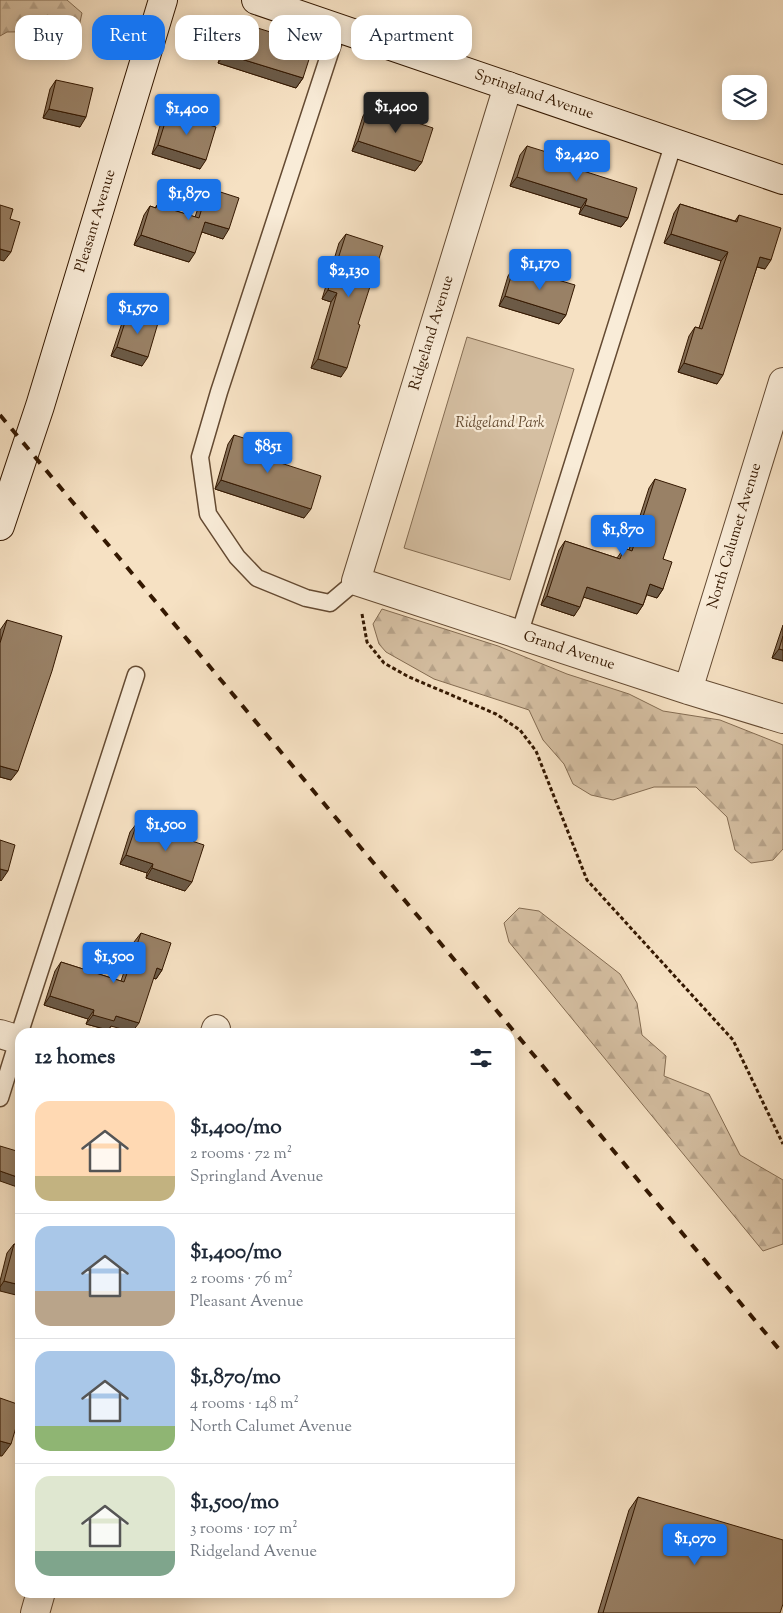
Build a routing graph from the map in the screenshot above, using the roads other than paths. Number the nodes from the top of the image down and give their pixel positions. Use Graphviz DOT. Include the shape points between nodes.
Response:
graph roads {
  1 [pos="163,0"];
  2 [pos="271,2"];
  3 [pos="304,15"];
  4 [pos="341,29"];
  5 [pos="328,60"];
  6 [pos="508,86"];
  7 [pos="674,142"];
  8 [pos="783,180"];
  9 [pos="783,382"];
  10 [pos="5,494"];
  11 [pos="0,526"];
  12 [pos="356,581"];
  13 [pos="519,635"];
  14 [pos="136,675"];
  15 [pos="688,690"];
  16 [pos="783,719"];
  17 [pos="19,1028"];
  18 [pos="15,1040"];
  19 [pos="0,1098"];
  20 [pos="40,1598"];
  21 [pos="35,1613"];
  1 -- 10 [label="street, Pleasant Avenue" via="40,406"];
  2 -- 3 [label="street, Springland Avenue"];
  4 -- 6 [label="street, Springland Avenue"];
  5 -- 12 [label="lane" via="200,458 208,514 237,557 257,578 306,598 330,603"];
  6 -- 7 [label="street, Springland Avenue"];
  6 -- 12 [label="street, Ridgeland Avenue"];
  7 -- 8 [label="street, Springland Avenue"];
  7 -- 13 [label="lane"];
  9 -- 15 [label="street, North Calumet Avenue"];
  10 -- 11 [label="street, Pleasant Avenue"];
  12 -- 13 [label="street, Grand Avenue"];
  13 -- 15 [label="street, Grand Avenue"];
  14 -- 17 [label="lane"];
  15 -- 16 [label="street, Grand Avenue"];
  18 -- 19 [label="lane"];
  20 -- 21 [label="street"];
}
